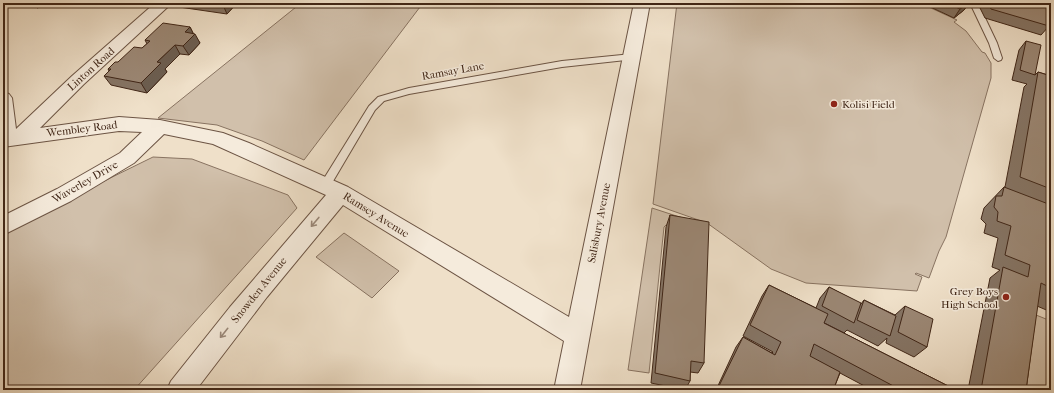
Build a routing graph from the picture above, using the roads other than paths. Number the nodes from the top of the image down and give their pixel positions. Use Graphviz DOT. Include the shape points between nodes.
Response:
graph roads {
  1 [pos="164,3"];
  2 [pos="642,3"];
  3 [pos="974,3"];
  4 [pos="632,57"];
  5 [pos="998,58"];
  6 [pos="3,98"];
  7 [pos="160,127"];
  8 [pos="10,139"];
  9 [pos="333,189"];
  10 [pos="3,226"];
  11 [pos="577,335"];
  12 [pos="180,390"];
  13 [pos="566,390"];
  1 -- 8 [label="street, Linton Road"];
  2 -- 4 [label="street, Salisbury Avenue"];
  3 -- 5 [label="lane"];
  4 -- 9 [label="lane, Ramsay Lane" via="532,69 409,91 381,99 372,108"];
  4 -- 11 [label="street, Salisbury Avenue"];
  6 -- 8 [label="street"];
  7 -- 8 [label="street, Wembley Road" via="118,124"];
  7 -- 9 [label="street, Ramsey Avenue" via="216,138"];
  7 -- 10 [label="street, Waverley Drive" via="127,158 64,195"];
  9 -- 11 [label="street, Ramsey Avenue"];
  9 -- 12 [label="street, Snowden Avenue, one-way" via="267,280"];
  11 -- 13 [label="street, Salisbury Avenue"];
}
